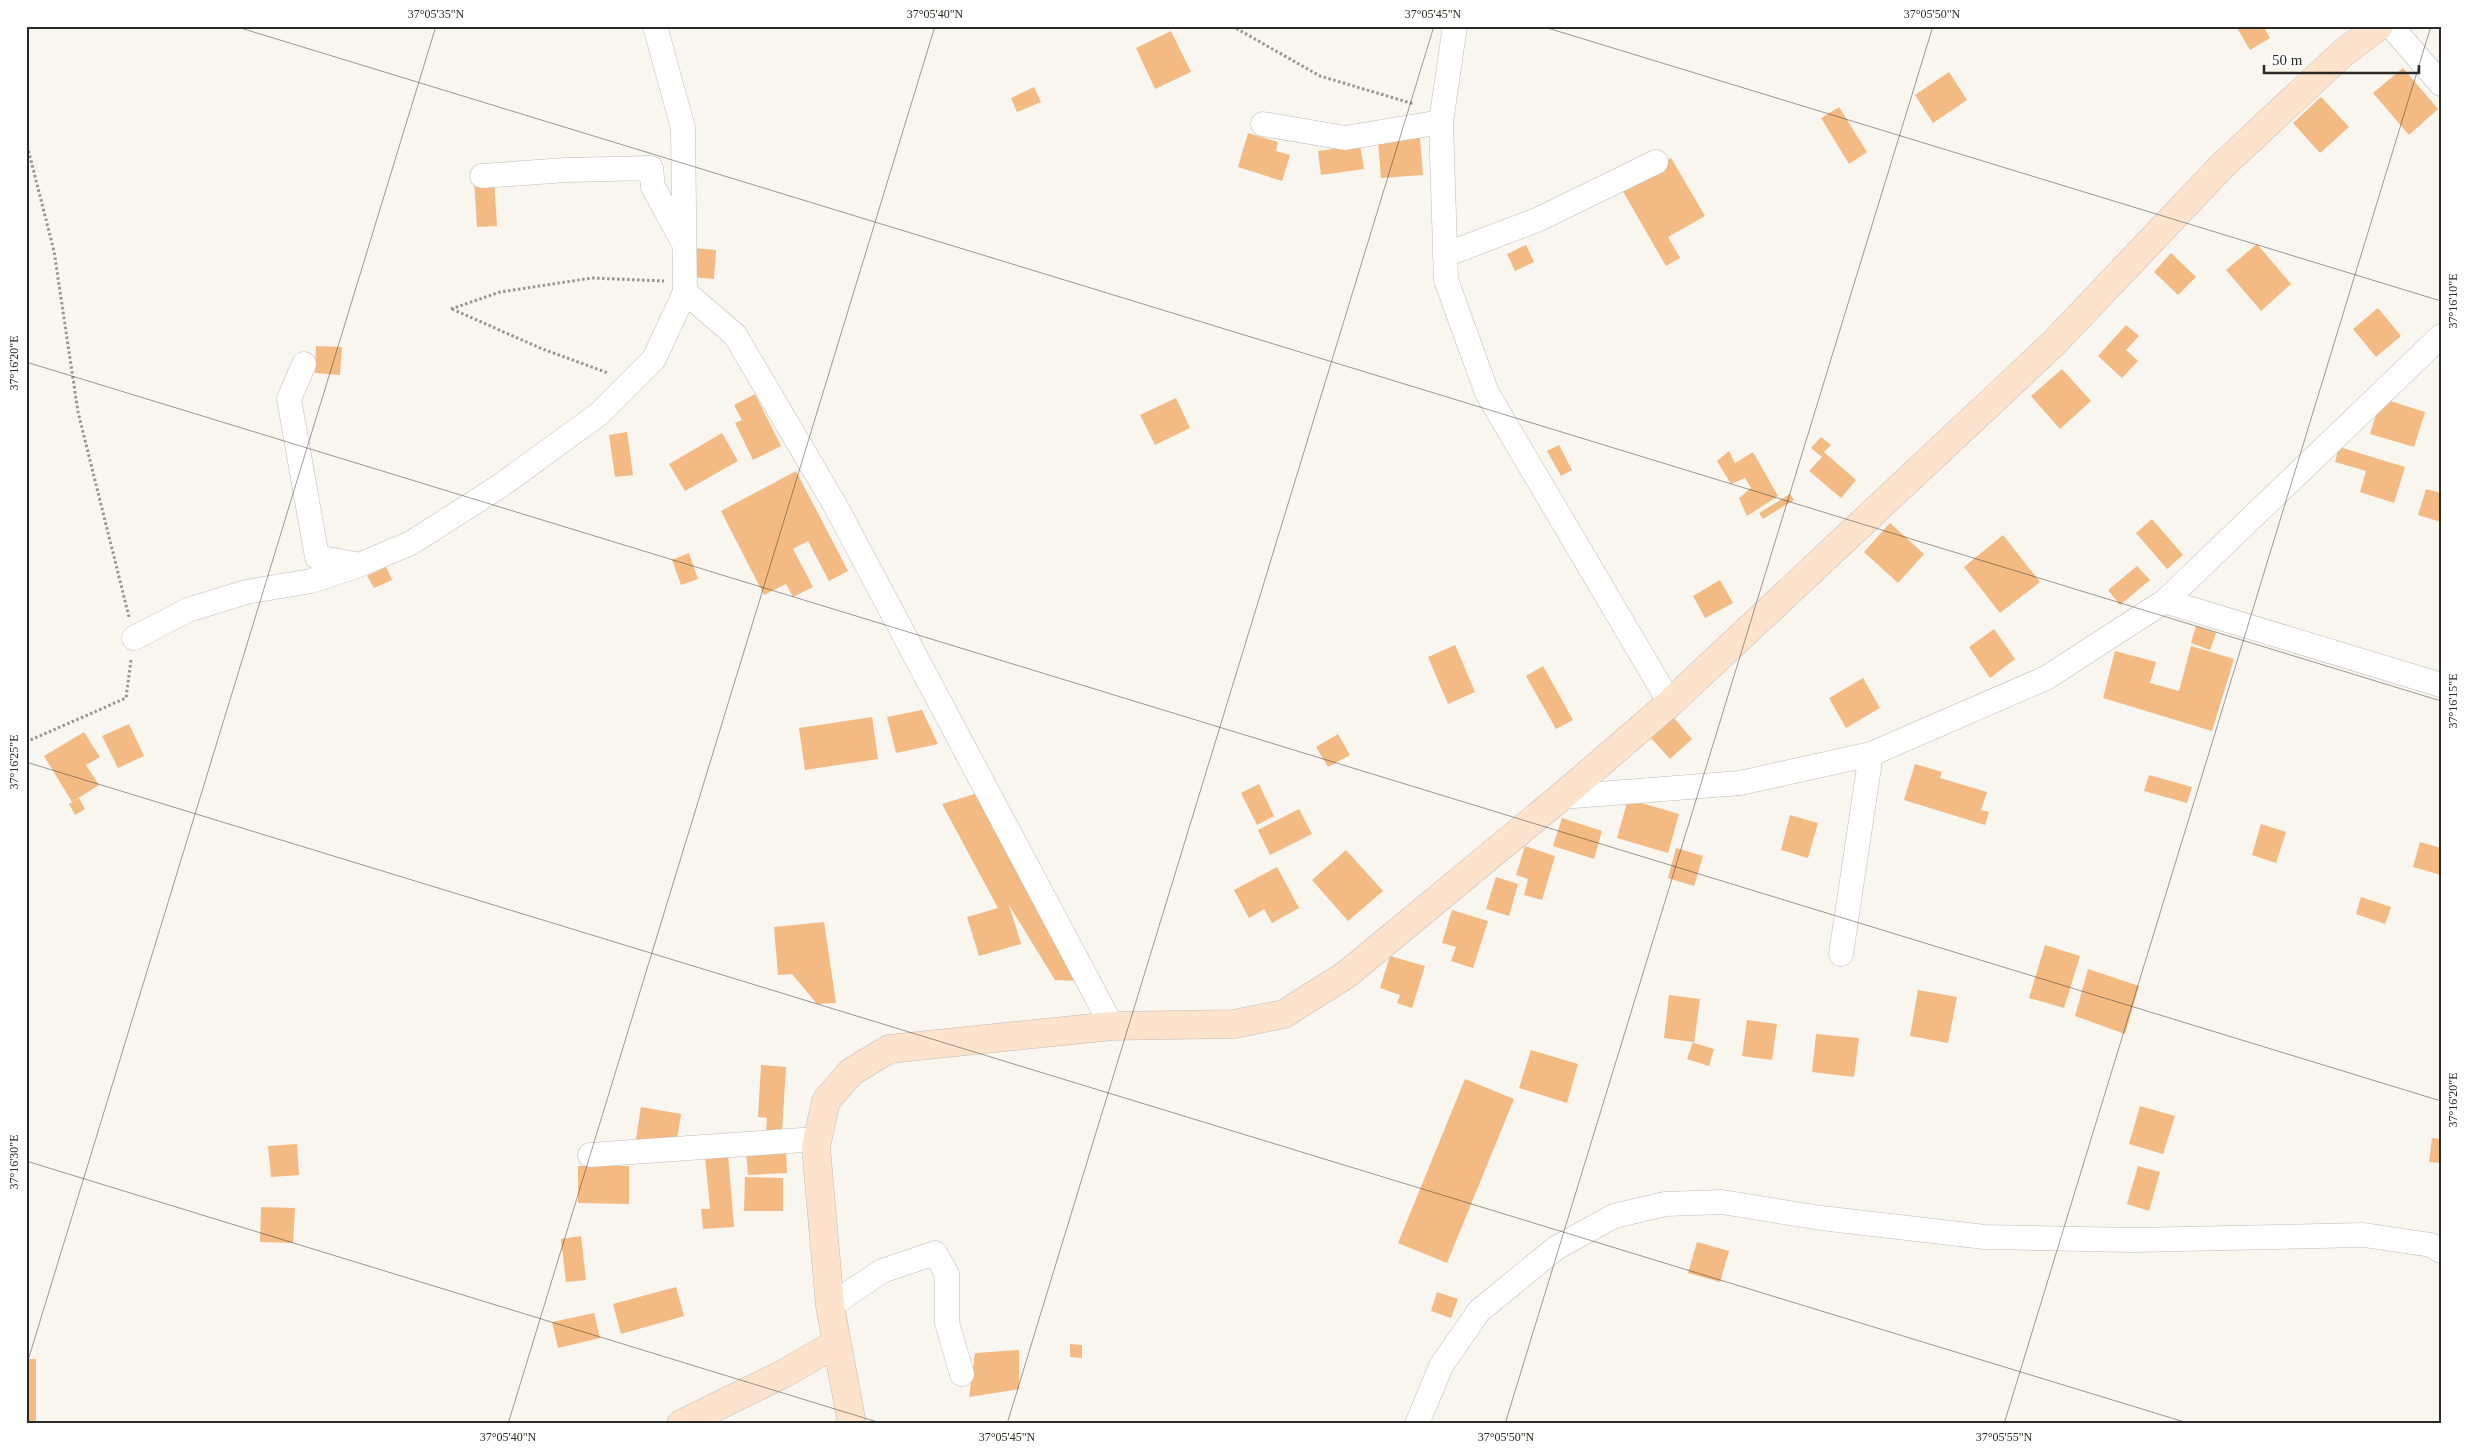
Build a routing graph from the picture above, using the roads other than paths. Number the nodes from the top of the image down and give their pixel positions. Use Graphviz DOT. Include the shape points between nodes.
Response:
graph roads {
  1 [pos="655,26"];
  2 [pos="1455,26"];
  3 [pos="2379,26"];
  4 [pos="2391,26"];
  5 [pos="2441,84"];
  6 [pos="1442,116"];
  7 [pos="1263,124"];
  8 [pos="1656,162"];
  9 [pos="482,176"];
  10 [pos="684,244"];
  11 [pos="1445,255"];
  12 [pos="685,287"];
  13 [pos="2441,336"];
  14 [pos="304,364"];
  15 [pos="359,565"];
  16 [pos="2165,601"];
  17 [pos="134,638"];
  18 [pos="2441,685"];
  19 [pos="1670,703"];
  20 [pos="1871,754"];
  21 [pos="1561,797"];
  22 [pos="1841,954"];
  23 [pos="1112,1026"];
  24 [pos="818,1139"];
  25 [pos="590,1155"];
  26 [pos="2441,1251"];
  27 [pos="830,1306"];
  28 [pos="836,1343"];
  29 [pos="962,1374"];
  30 [pos="681,1424"];
  31 [pos="852,1424"];
  32 [pos="1418,1424"];
  1 -- 10 [label="street" via="683,128"];
  2 -- 6 [label="street"];
  3 -- 19 [label="street" via="2343,53 2222,166 2053,344"];
  4 -- 5 [label="street"];
  6 -- 7 [label="street" via="1345,138"];
  6 -- 11 [label="street"];
  8 -- 11 [label="street" via="1537,220"];
  9 -- 10 [label="street" via="651,168 653,187"];
  10 -- 12 [label="street"];
  11 -- 19 [label="street" via="1446,280 1487,393"];
  12 -- 15 [label="street" via="654,359 599,414 500,486 410,543"];
  12 -- 23 [label="street" via="735,335 835,505"];
  13 -- 16 [label="street"];
  14 -- 15 [label="street" via="289,399 317,557"];
  15 -- 17 [label="street" via="311,580 246,592 188,610"];
  16 -- 18 [label="street"];
  16 -- 20 [label="street" via="2046,678"];
  19 -- 21 [label="street"];
  20 -- 21 [label="street" via="1740,783"];
  20 -- 22 [label="street"];
  21 -- 23 [label="street" via="1347,974 1284,1014 1234,1024"];
  23 -- 24 [label="street" via="890,1049 851,1072 826,1101"];
  24 -- 25 [label="street"];
  24 -- 27 [label="street" via="816,1147"];
  26 -- 32 [label="street" via="2431,1245 2364,1235 2134,1240 1985,1237 1821,1218 1722,1202 1665,1204 1614,1216 1556,1248 1478,1311 1441,1366"];
  27 -- 28 [label="street"];
  27 -- 29 [label="street" via="882,1271 935,1253 947,1274 947,1323"];
  28 -- 30 [label="street" via="785,1373"];
  28 -- 31 [label="street"];
}
